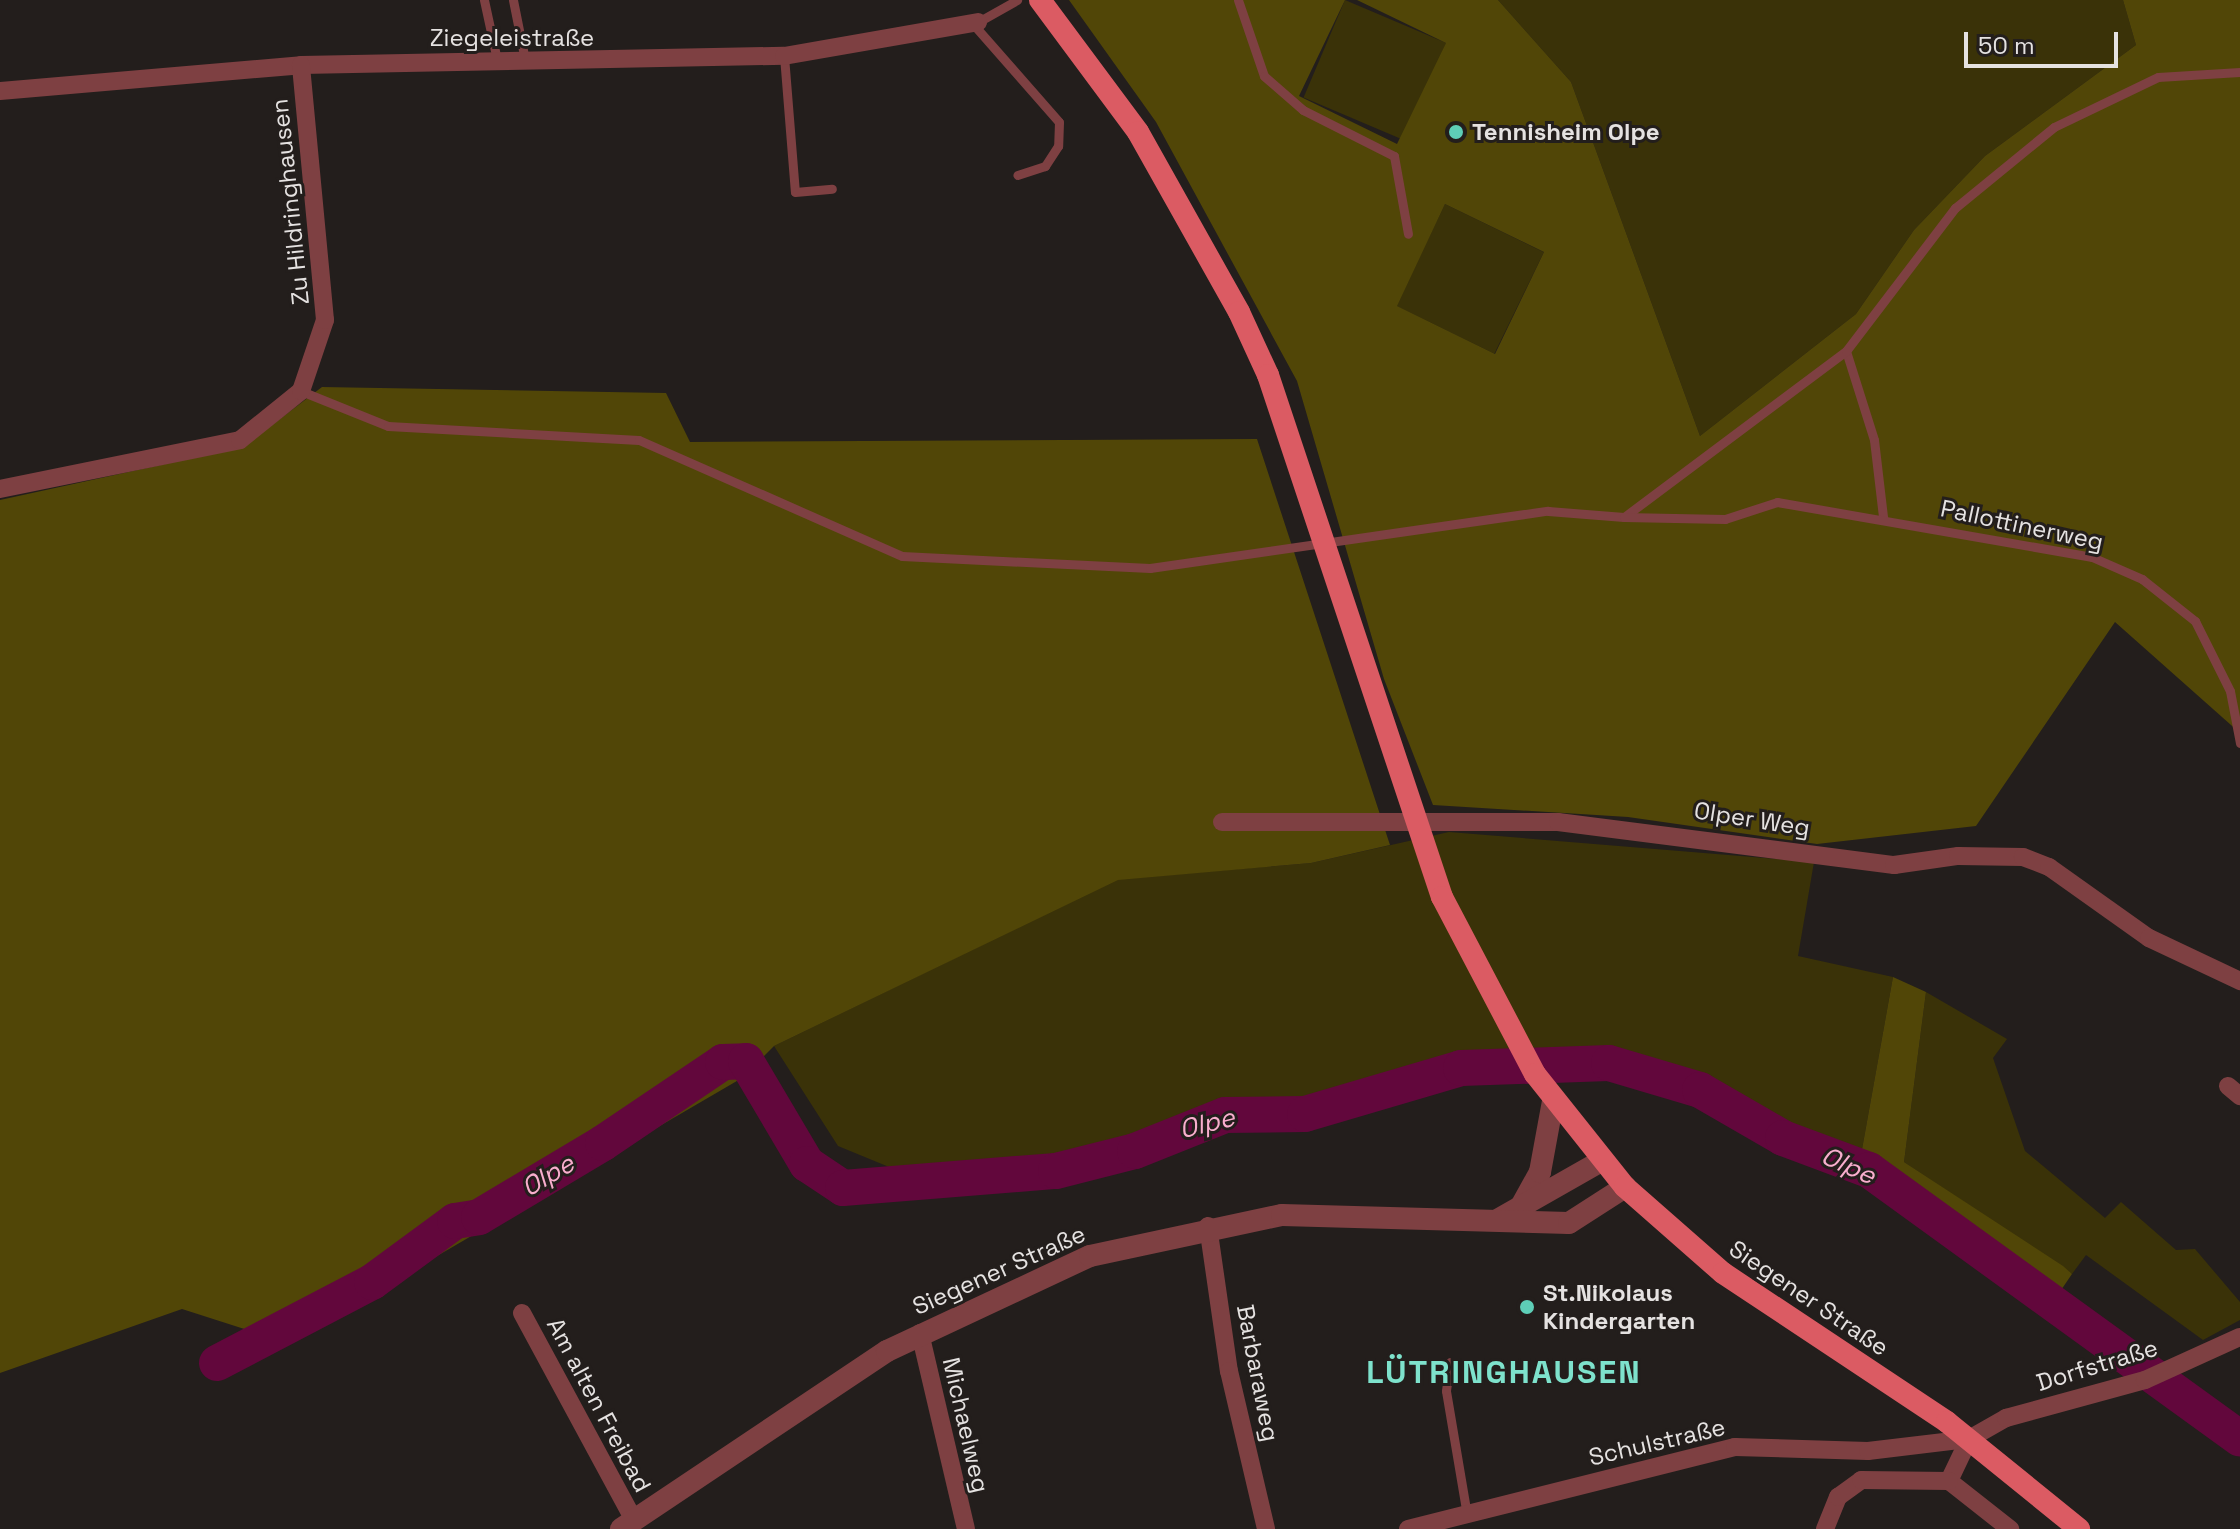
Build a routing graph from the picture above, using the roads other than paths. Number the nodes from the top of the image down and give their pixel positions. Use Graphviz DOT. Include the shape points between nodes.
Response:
graph roads {
  1 [pos="484,0"];
  2 [pos="513,0"];
  3 [pos="1017,0"];
  4 [pos="1040,0"];
  5 [pos="1238,0"];
  6 [pos="975,23"];
  7 [pos="784,56"];
  8 [pos="497,60"];
  9 [pos="525,60"];
  10 [pos="301,65"];
  11 [pos="2240,72"];
  12 [pos="0,91"];
  13 [pos="1017,175"];
  14 [pos="832,189"];
  15 [pos="1408,234"];
  16 [pos="1846,351"];
  17 [pos="301,391"];
  18 [pos="0,489"];
  19 [pos="1624,517"];
  20 [pos="1883,517"];
  21 [pos="2240,743"];
  22 [pos="1222,822"];
  23 [pos="2240,981"];
  24 [pos="1553,1101"];
  25 [pos="1601,1161"];
  26 [pos="1625,1187"];
  27 [pos="1520,1208"];
  28 [pos="1499,1219"];
  29 [pos="1208,1226"];
  30 [pos="522,1313"];
  31 [pos="920,1333"];
  32 [pos="2240,1337"];
  33 [pos="1450,1362"];
  34 [pos="1969,1439"];
  35 [pos="1949,1481"];
  36 [pos="1467,1515"];
  37 [pos="628,1525"];
  38 [pos="966,1529"];
  39 [pos="1266,1529"];
  40 [pos="1408,1529"];
  41 [pos="1825,1529"];
  42 [pos="2010,1529"];
  43 [pos="2079,1529"];
  1 -- 8 [label="lane"];
  2 -- 9 [label="lane"];
  3 -- 6 [label="lane, Ziegeleistraße"];
  4 -- 24 [label="main road" via="1204,243 1262,362 1397,776 1477,973"];
  5 -- 15 [label="lane" via="1264,76 1303,110 1394,156"];
  6 -- 7 [label="street, Ziegeleistraße"];
  6 -- 13 [label="lane" via="1059,122 1058,146 1045,166"];
  7 -- 9 [label="street, Ziegeleistraße"];
  7 -- 14 [label="lane" via="795,192"];
  8 -- 9 [label="street, Ziegeleistraße"];
  8 -- 10 [label="street, Ziegeleistraße"];
  10 -- 12 [label="street, Ziegeleistraße"];
  10 -- 17 [label="street, Zu Hildringhausen" via="325,320"];
  11 -- 16 [label="lane" via="2158,77 2054,127 1955,208"];
  16 -- 19 [label="lane"];
  16 -- 20 [label="lane" via="1874,440"];
  17 -- 18 [label="street" via="240,440"];
  17 -- 19 [label="lane, Pallottinerweg" via="388,426 639,440 902,556 1150,568 1548,511"];
  19 -- 20 [label="lane, Pallottinerweg" via="1725,519 1777,502"];
  20 -- 21 [label="lane, Pallottinerweg" via="2092,557 2142,579 2195,621 2230,691"];
  22 -- 23 [label="street, Olper Weg" via="1558,822 1894,865 1958,856 2023,857 2049,867 2149,938"];
  24 -- 25 [label="main road"];
  24 -- 27 [label="street" via="1540,1172"];
  25 -- 26 [label="main road"];
  25 -- 27 [label="street"];
  26 -- 28 [label="street, Siegener Straße" via="1569,1223"];
  26 -- 34 [label="main road, Siegener Straße" via="1723,1273"];
  27 -- 28 [label="street"];
  28 -- 29 [label="street, Siegener Straße" via="1347,1212"];
  29 -- 31 [label="street, Siegener Straße" via="1090,1256"];
  29 -- 39 [label="street, Barbaraweg" via="1229,1371"];
  30 -- 37 [label="street, Am alten Freibad"];
  31 -- 37 [label="street, Siegener Straße"];
  31 -- 38 [label="street, Michaelweg"];
  32 -- 34 [label="street, Dorfstraße" via="2145,1380 2006,1418"];
  33 -- 36 [label="lane" via="1446,1391"];
  34 -- 35 [label="street"];
  34 -- 36 [label="street, Schulstraße" via="1868,1451 1735,1447 1641,1465"];
  34 -- 43 [label="main road, Siegener Straße"];
  35 -- 41 [label="street" via="1861,1480 1838,1497"];
  35 -- 42 [label="street"];
  36 -- 40 [label="street, Schulstraße"];
}
